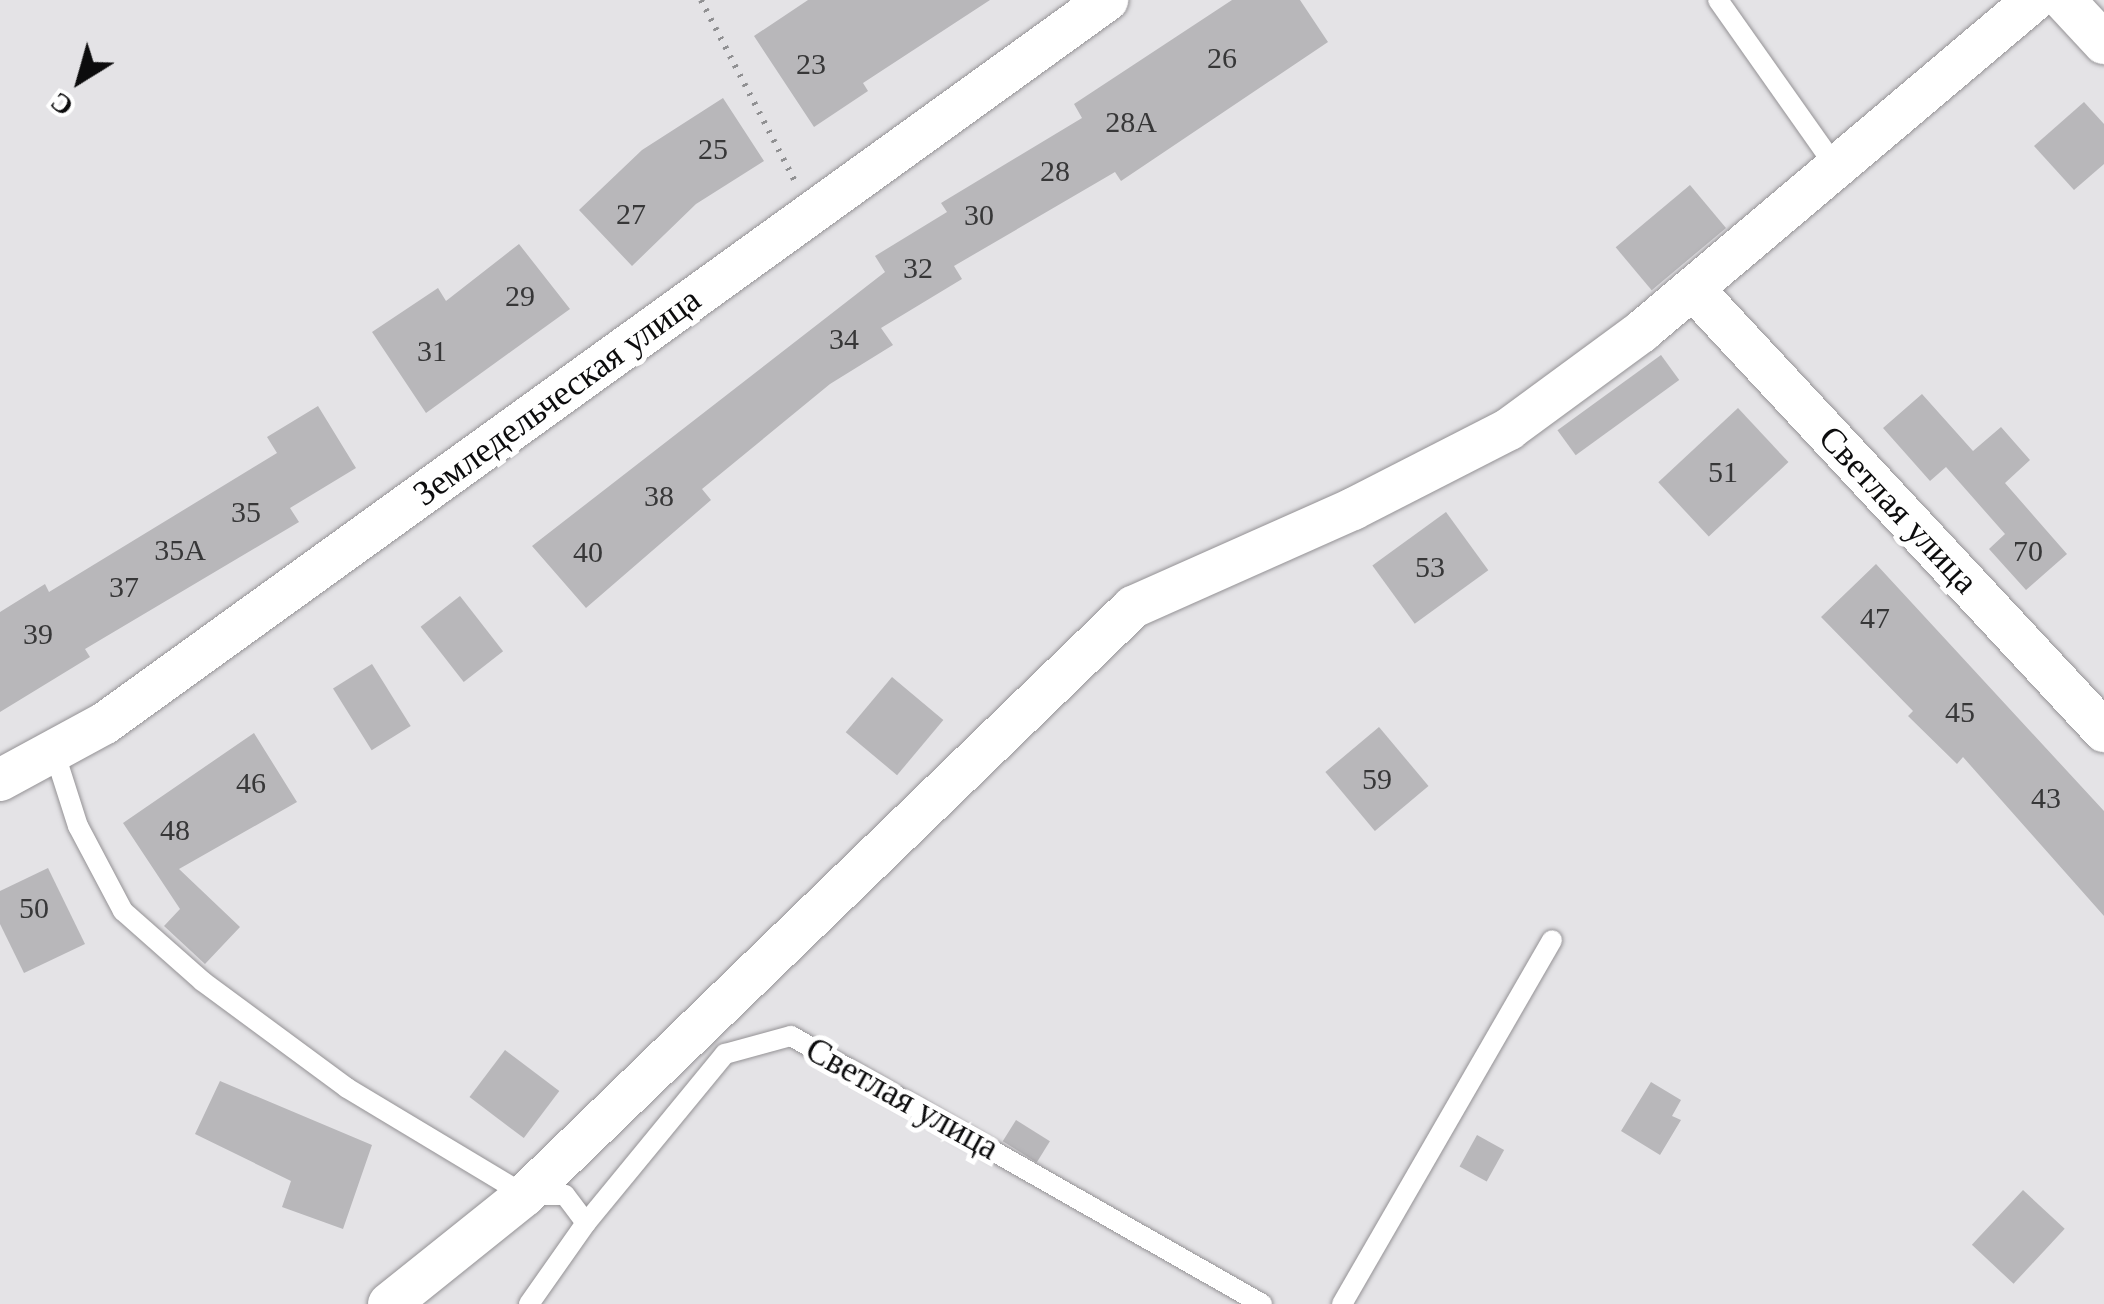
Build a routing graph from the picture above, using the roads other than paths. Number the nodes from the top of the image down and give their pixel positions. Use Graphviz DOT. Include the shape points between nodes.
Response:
graph roads {
  1 [pos="1106,0"];
  2 [pos="1718,0"];
  3 [pos="2034,0"];
  4 [pos="2064,0"];
  5 [pos="2104,44"];
  6 [pos="1836,167"];
  7 [pos="1692,288"];
  8 [pos="2104,731"];
  9 [pos="54,750"];
  10 [pos="0,780"];
  11 [pos="1552,940"];
  12 [pos="525,1194"];
  13 [pos="586,1223"];
  14 [pos="389,1304"];
  15 [pos="529,1304"];
  16 [pos="1262,1304"];
  17 [pos="1342,1304"];
  1 -- 9 [label="street, Земледельческая улица" via="105,723"];
  2 -- 6 [label="lane"];
  3 -- 6 [label="street"];
  4 -- 5 [label="street"];
  6 -- 7 [label="street"];
  7 -- 8 [label="street, Светлая улица"];
  7 -- 12 [label="street" via="1509,429 1353,509 1133,608"];
  9 -- 10 [label="street, Земледельческая улица"];
  9 -- 12 [label="lane" via="78,826 124,911 202,980 347,1088"];
  11 -- 17 [label="lane"];
  12 -- 13 [label="lane" via="565,1195"];
  12 -- 14 [label="street"];
  13 -- 15 [label="lane, Светлая улица"];
  13 -- 16 [label="lane, Светлая улица" via="725,1054 791,1036"];
}
